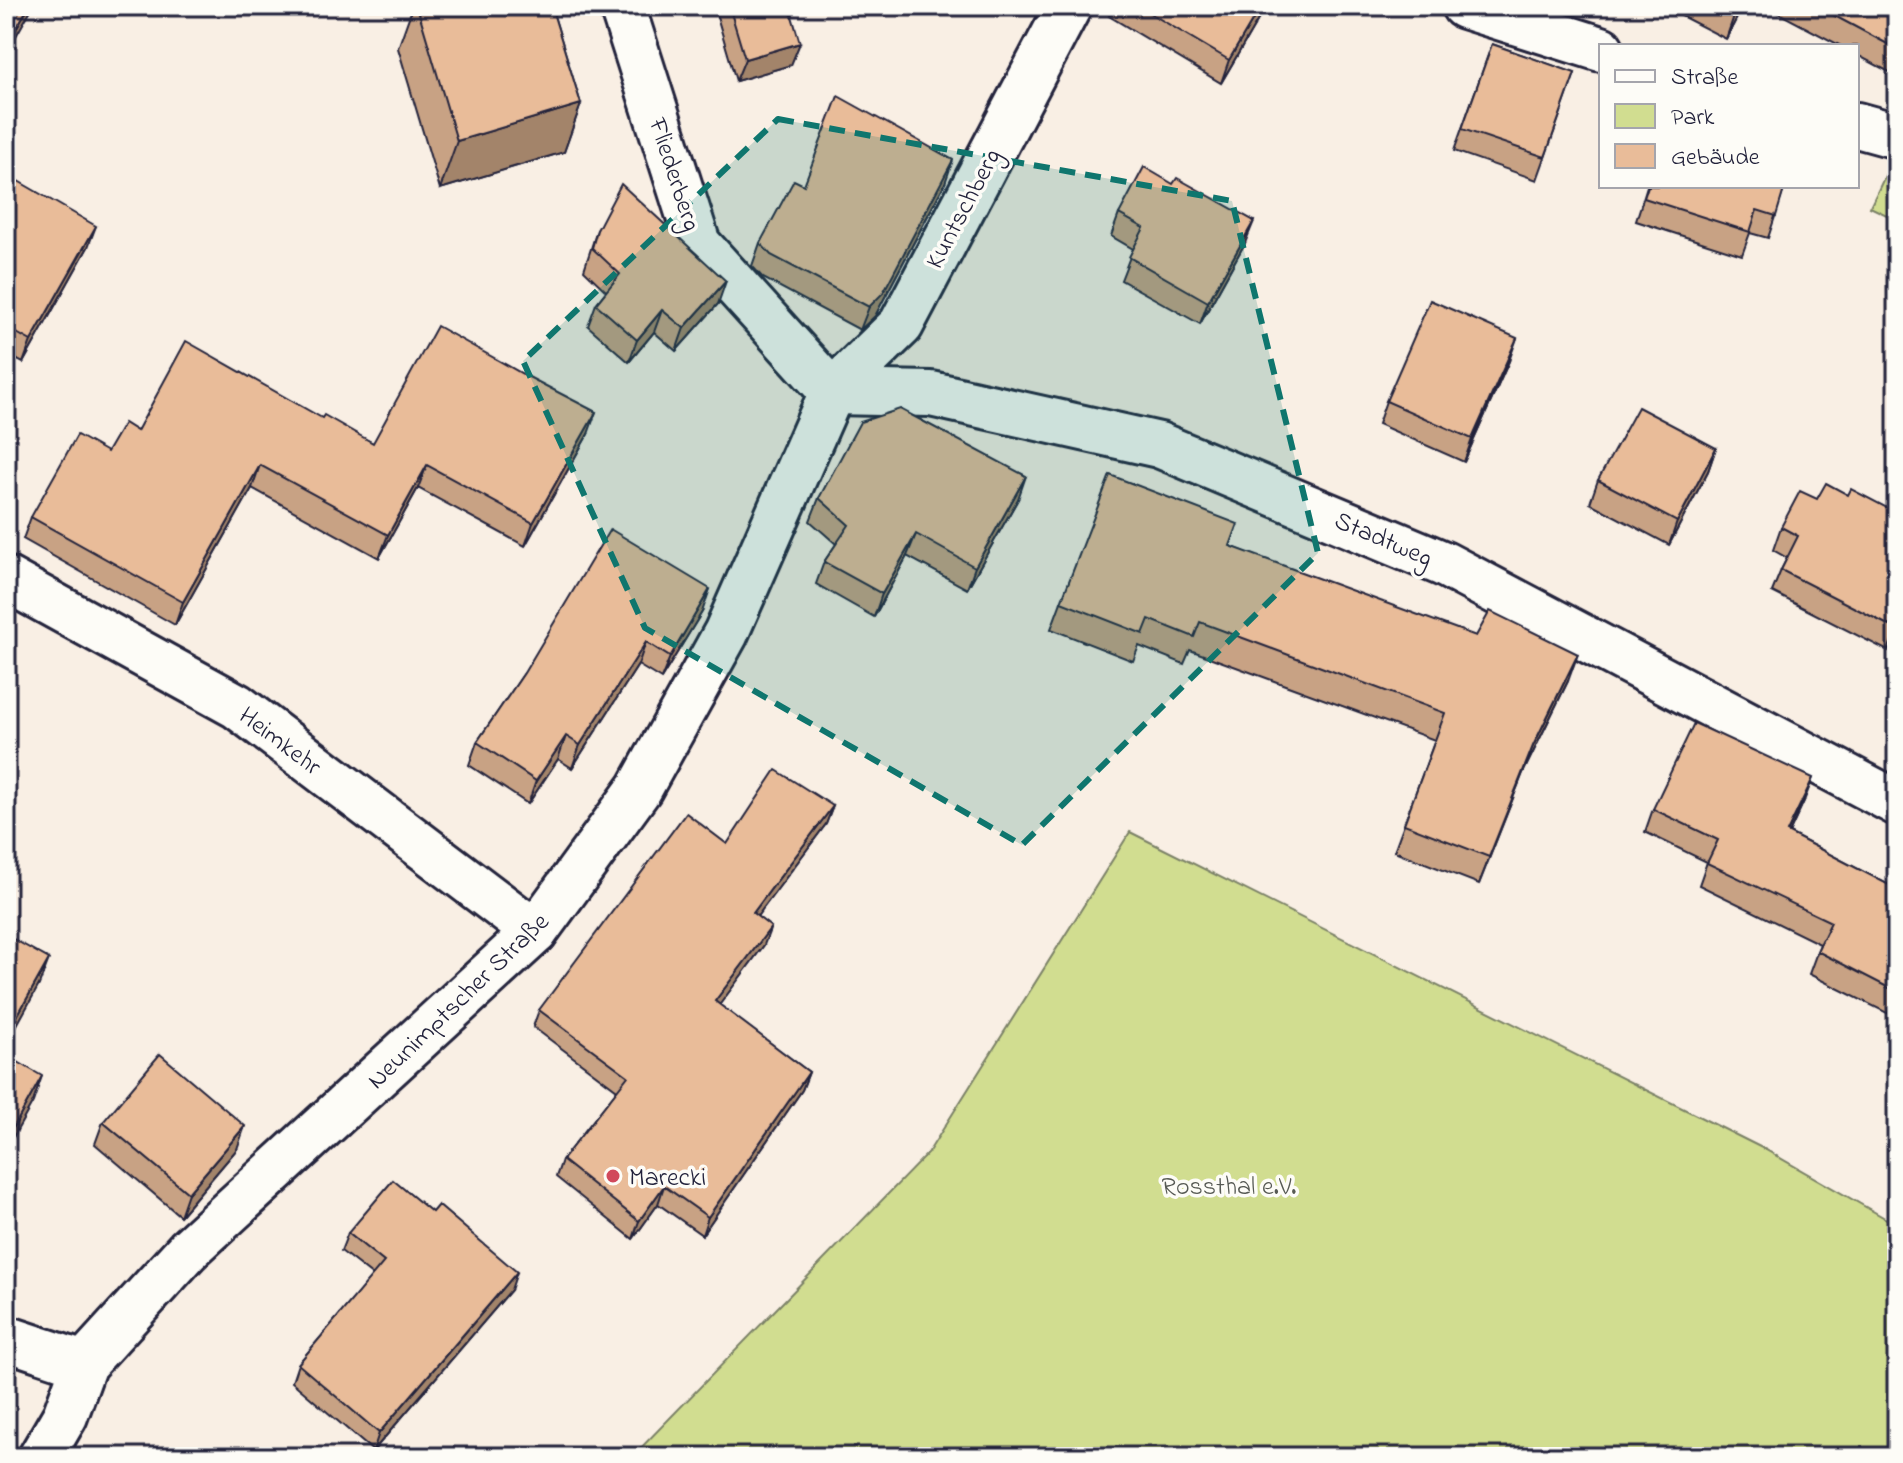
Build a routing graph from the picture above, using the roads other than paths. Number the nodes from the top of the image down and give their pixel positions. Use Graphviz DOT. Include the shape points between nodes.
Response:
graph roads {
  1 [pos="622,6"];
  2 [pos="1069,6"];
  3 [pos="1464,6"];
  4 [pos="1599,48"];
  5 [pos="1859,126"];
  6 [pos="1897,136"];
  7 [pos="832,392"];
  8 [pos="6,579"];
  9 [pos="1897,803"];
  10 [pos="535,932"];
  11 [pos="6,1338"];
  12 [pos="84,1364"];
  13 [pos="41,1457"];
  1 -- 7 [label="street, Fliederberg" via="698,244"];
  2 -- 7 [label="street, Kuntschberg" via="901,325"];
  3 -- 4 [label="street"];
  5 -- 6 [label="street"];
  7 -- 9 [label="street, Stadtweg" via="931,394 1159,445 1444,564"];
  7 -- 10 [label="street, Neunimptscher Straße" via="726,633 640,788"];
  8 -- 10 [label="street, Heimkehr" via="237,706"];
  10 -- 12 [label="street, Neunimptscher Straße" via="188,1250"];
  11 -- 12 [label="street"];
  12 -- 13 [label="street, Neunimptscher Straße" via="65,1416"];
}
